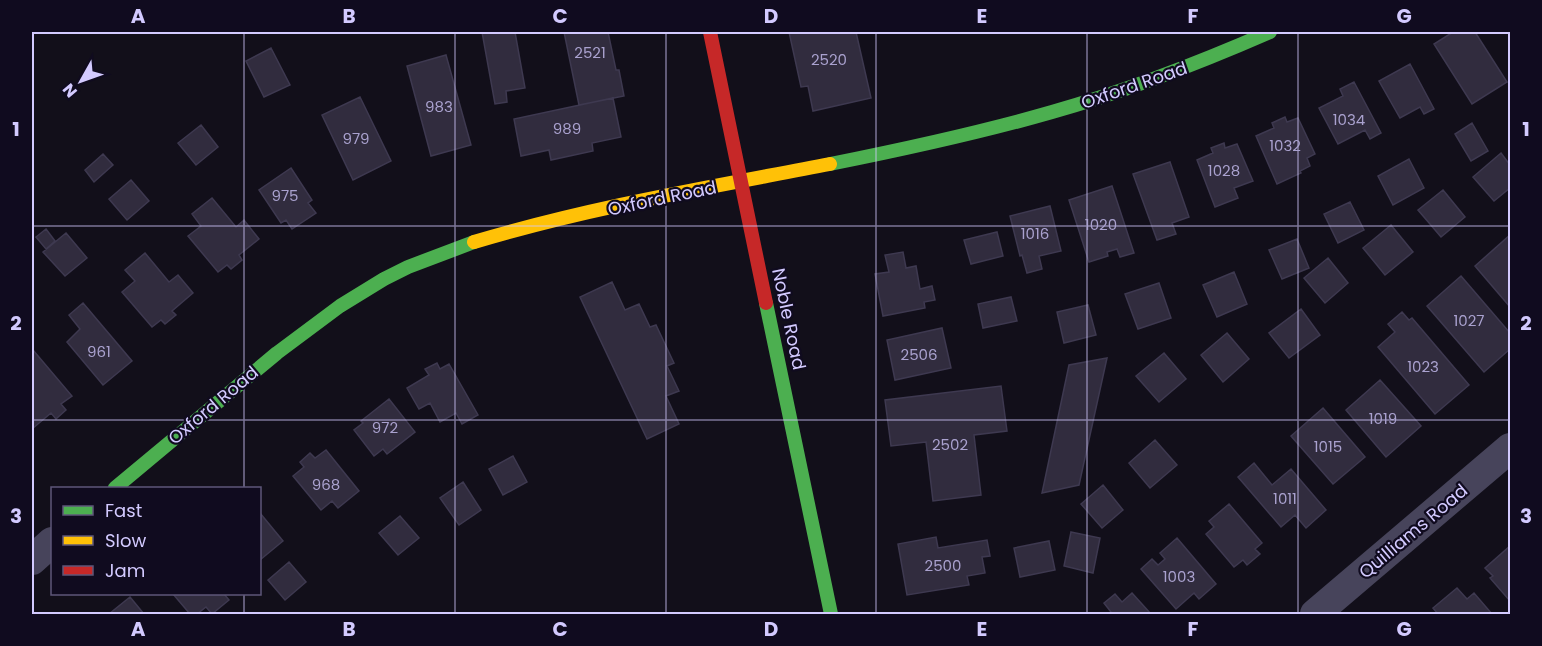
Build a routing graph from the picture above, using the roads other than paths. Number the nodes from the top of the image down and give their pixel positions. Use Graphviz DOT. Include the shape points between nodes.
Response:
graph roads {
  1 [pos="710,32"];
  2 [pos="1270,32"];
  3 [pos="741,181"];
  4 [pos="1510,448"];
  5 [pos="117,487"];
  6 [pos="51,543"];
  7 [pos="32,560"];
  8 [pos="831,615"];
  9 [pos="1315,615"];
  1 -- 3 [label="street, Noble Road"];
  2 -- 3 [label="street, Oxford Road" via="1154,80 1031,118"];
  3 -- 5 [label="street, Oxford Road" via="518,229 445,252 382,280 281,348"];
  3 -- 8 [label="street, Noble Road"];
  4 -- 9 [label="street, Quilliams Road"];
  6 -- 7 [label="street"];
}
